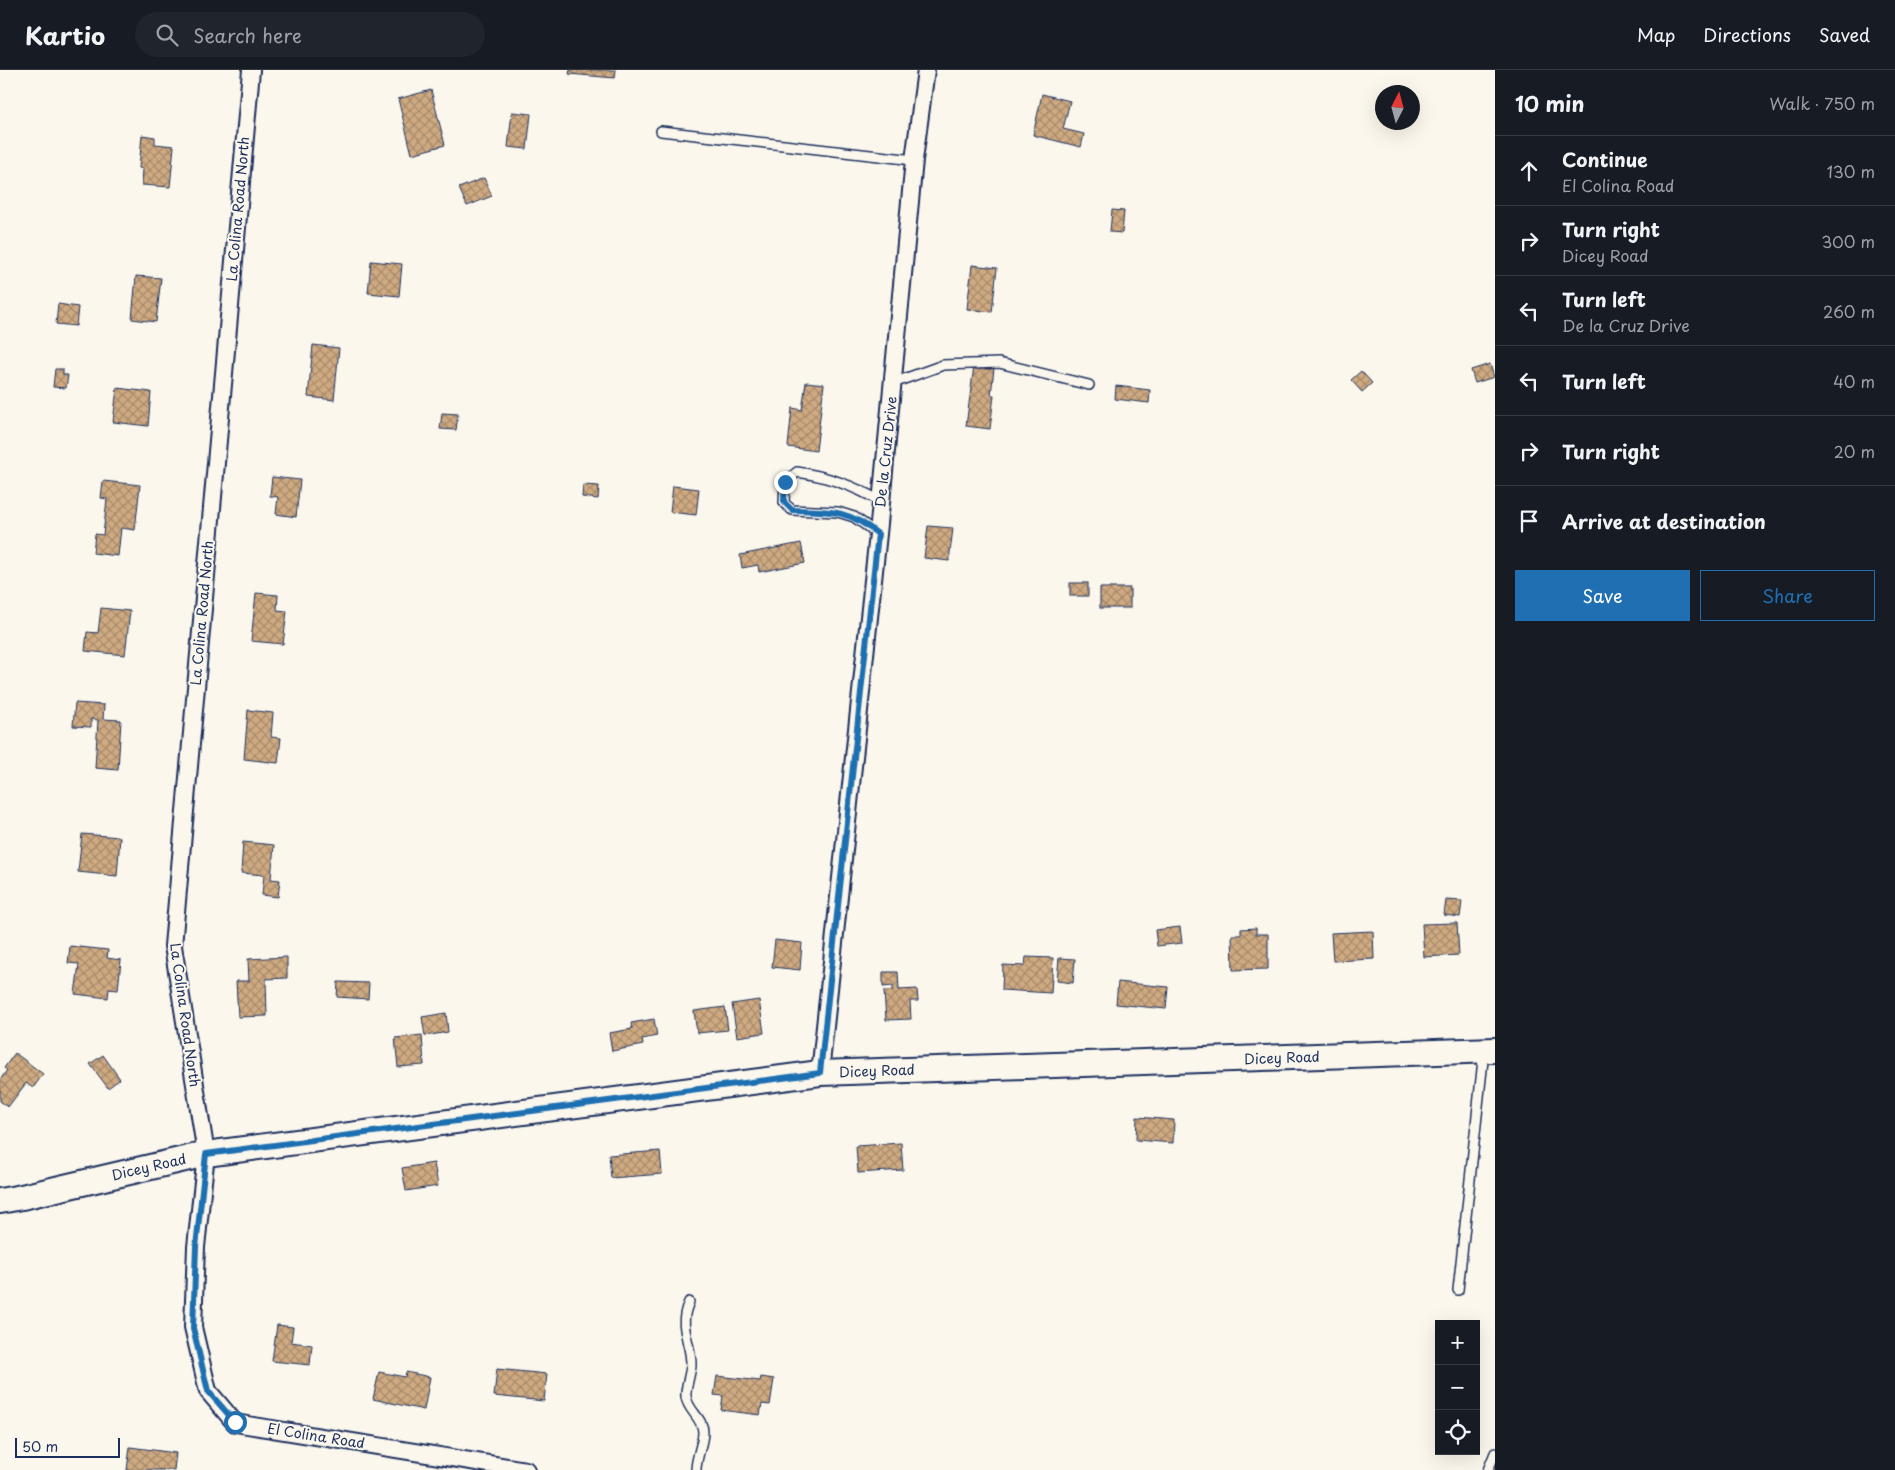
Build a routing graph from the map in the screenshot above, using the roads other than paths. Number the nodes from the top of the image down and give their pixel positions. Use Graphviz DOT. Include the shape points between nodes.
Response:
graph roads {
  1 [pos="251,70"];
  2 [pos="926,70"];
  3 [pos="661,131"];
  4 [pos="914,160"];
  5 [pos="893,383"];
  6 [pos="1089,384"];
  7 [pos="880,501"];
  8 [pos="878,534"];
  9 [pos="1489,1051"];
  10 [pos="820,1073"];
  11 [pos="206,1154"];
  12 [pos="0,1201"];
  13 [pos="1458,1290"];
  14 [pos="689,1302"];
  15 [pos="1495,1453"];
  16 [pos="526,1470"];
  17 [pos="696,1470"];
  18 [pos="1488,1470"];
  1 -- 11 [label="street, La Colina Road North" via="173,946"];
  2 -- 4 [label="street, De la Cruz Drive"];
  3 -- 4 [label="lane"];
  4 -- 5 [label="street, De la Cruz Drive"];
  5 -- 6 [label="lane" via="943,364 999,363"];
  5 -- 7 [label="street, De la Cruz Drive"];
  7 -- 8 [label="street, De la Cruz Drive"];
  7 -- 8 [label="lane" via="818,475 797,472 785,482 784,502 792,510 838,512 854,517"];
  8 -- 10 [label="street, De la Cruz Drive"];
  9 -- 10 [label="street, Dicey Road"];
  9 -- 13 [label="lane"];
  10 -- 11 [label="street, Dicey Road"];
  11 -- 12 [label="street, Dicey Road"];
  11 -- 16 [label="street, El Colina Road" via="196,1247 193,1328 208,1391 235,1422"];
  14 -- 17 [label="lane" via="684,1313 691,1366 686,1396 703,1433"];
  15 -- 18 [label="lane"];
}
